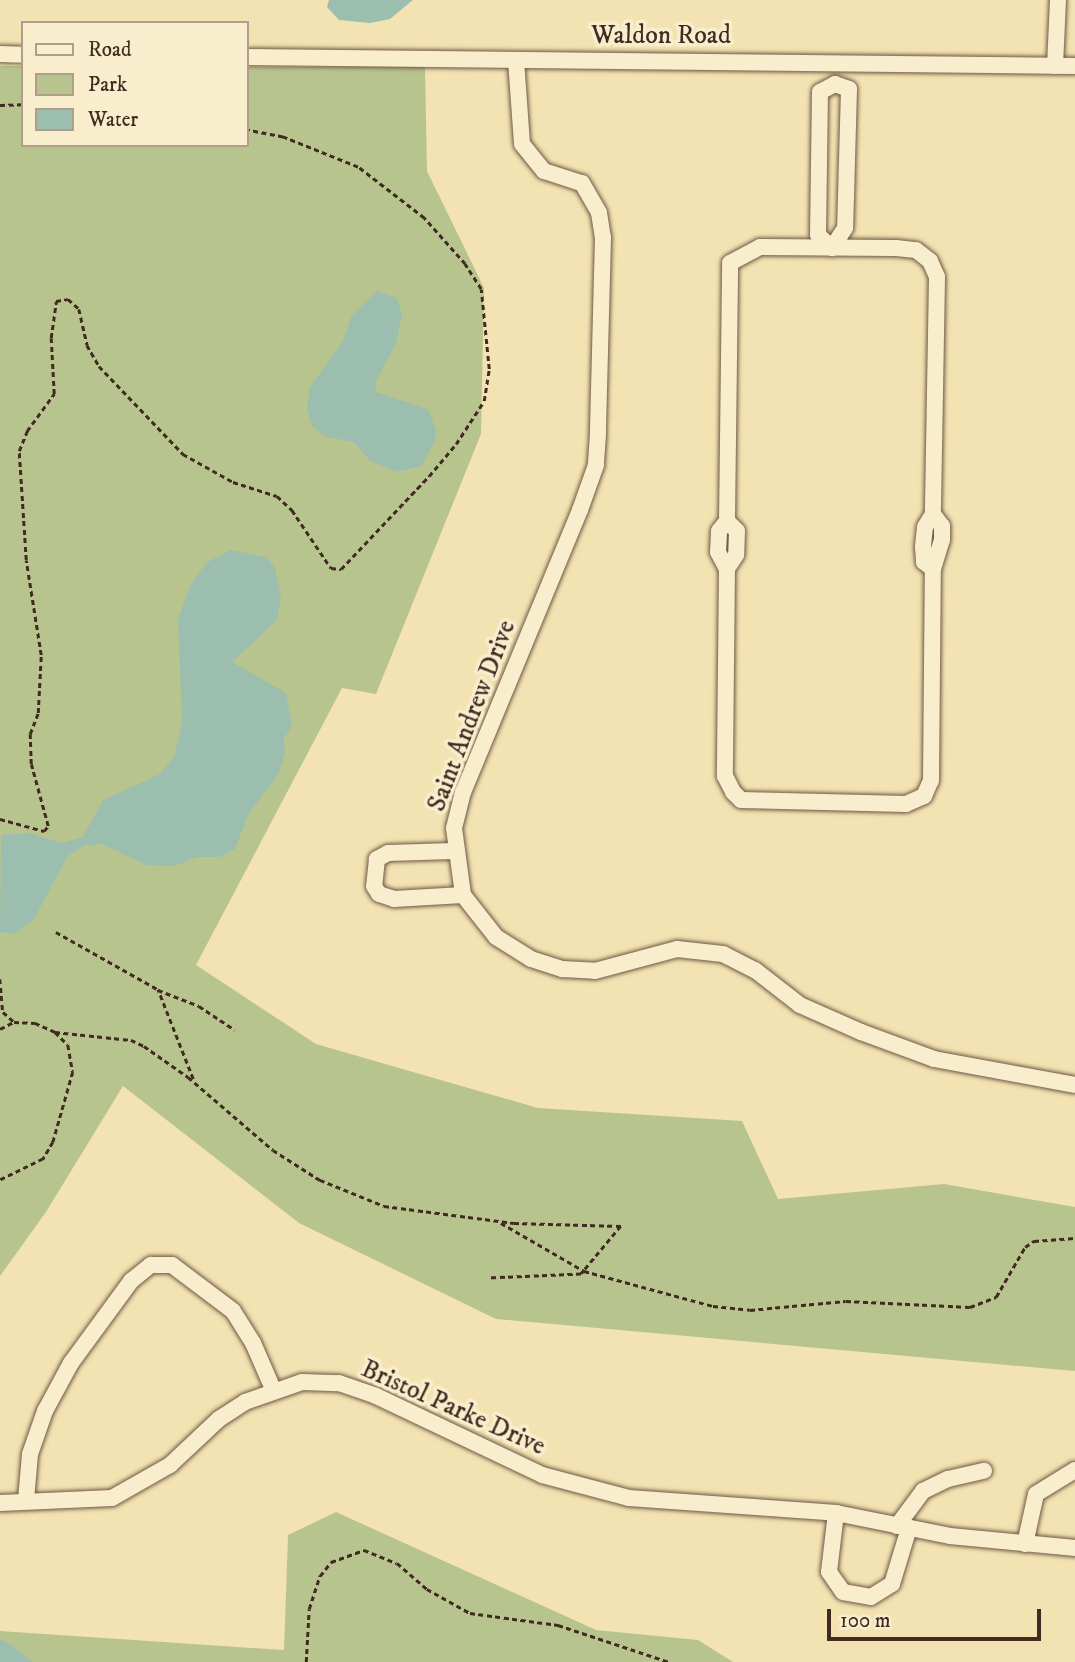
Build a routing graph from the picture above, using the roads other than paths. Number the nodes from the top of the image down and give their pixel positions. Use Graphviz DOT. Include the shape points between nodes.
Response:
graph roads {
  1 [pos="1058,0"];
  2 [pos="0,54"];
  3 [pos="21,55"];
  4 [pos="248,57"];
  5 [pos="516,60"];
  6 [pos="836,61"];
  7 [pos="1055,66"];
  8 [pos="1075,66"];
  9 [pos="835,84"];
  10 [pos="832,248"];
  11 [pos="454,851"];
  12 [pos="463,895"];
  13 [pos="1075,1086"];
  14 [pos="273,1390"];
  15 [pos="1075,1470"];
  16 [pos="984,1471"];
  17 [pos="26,1500"];
  18 [pos="0,1503"];
  19 [pos="836,1513"];
  20 [pos="903,1527"];
  21 [pos="1025,1544"];
  22 [pos="1075,1548"];
  1 -- 7 [label="street"];
  2 -- 3 [label="street"];
  4 -- 5 [label="street, Waldon Road"];
  5 -- 6 [label="street, Waldon Road"];
  5 -- 11 [label="street, Saint Andrew Drive" via="522,144 544,171 582,183 599,213 603,237 596,465 463,792"];
  6 -- 7 [label="street, Waldon Road"];
  6 -- 9 [label="street"];
  7 -- 8 [label="street, Waldon Road"];
  9 -- 10 [label="street" via="849,89 845,228"];
  9 -- 10 [label="street" via="820,92 818,234"];
  10 -- 10 [label="street" via="761,247 730,263 727,521 719,531 718,552 727,569 725,776 741,800 906,804 924,796 931,780 933,569 942,540 942,526 933,514 937,277 930,261 916,250"];
  11 -- 12 [label="street, Saint Andrew Drive"];
  11 -- 12 [label="street" via="388,853 377,859 374,886 379,894 394,899"];
  12 -- 13 [label="street, Saint Andrew Drive" via="496,937 531,959 562,969 595,971 677,949 712,952 755,970 800,1005 909,1050 977,1069"];
  14 -- 17 [label="street, Bristol Parke Drive" via="219,1419 140,1486 91,1502"];
  14 -- 17 [label="street" via="233,1311 172,1265 152,1265 123,1291 71,1363 44,1411 30,1454"];
  14 -- 19 [label="street, Bristol Parke Drive" via="302,1382 339,1383 542,1475 629,1499"];
  15 -- 21 [label="street" via="1036,1494"];
  16 -- 20 [label="street" via="948,1479 923,1491"];
  17 -- 18 [label="street, Bristol Parke Drive"];
  19 -- 20 [label="street, Bristol Parke Drive"];
  19 -- 20 [label="street" via="829,1572 843,1592 871,1597 892,1584"];
  20 -- 21 [label="street, Bristol Parke Drive"];
  21 -- 22 [label="street, Bristol Parke Drive"];
}
